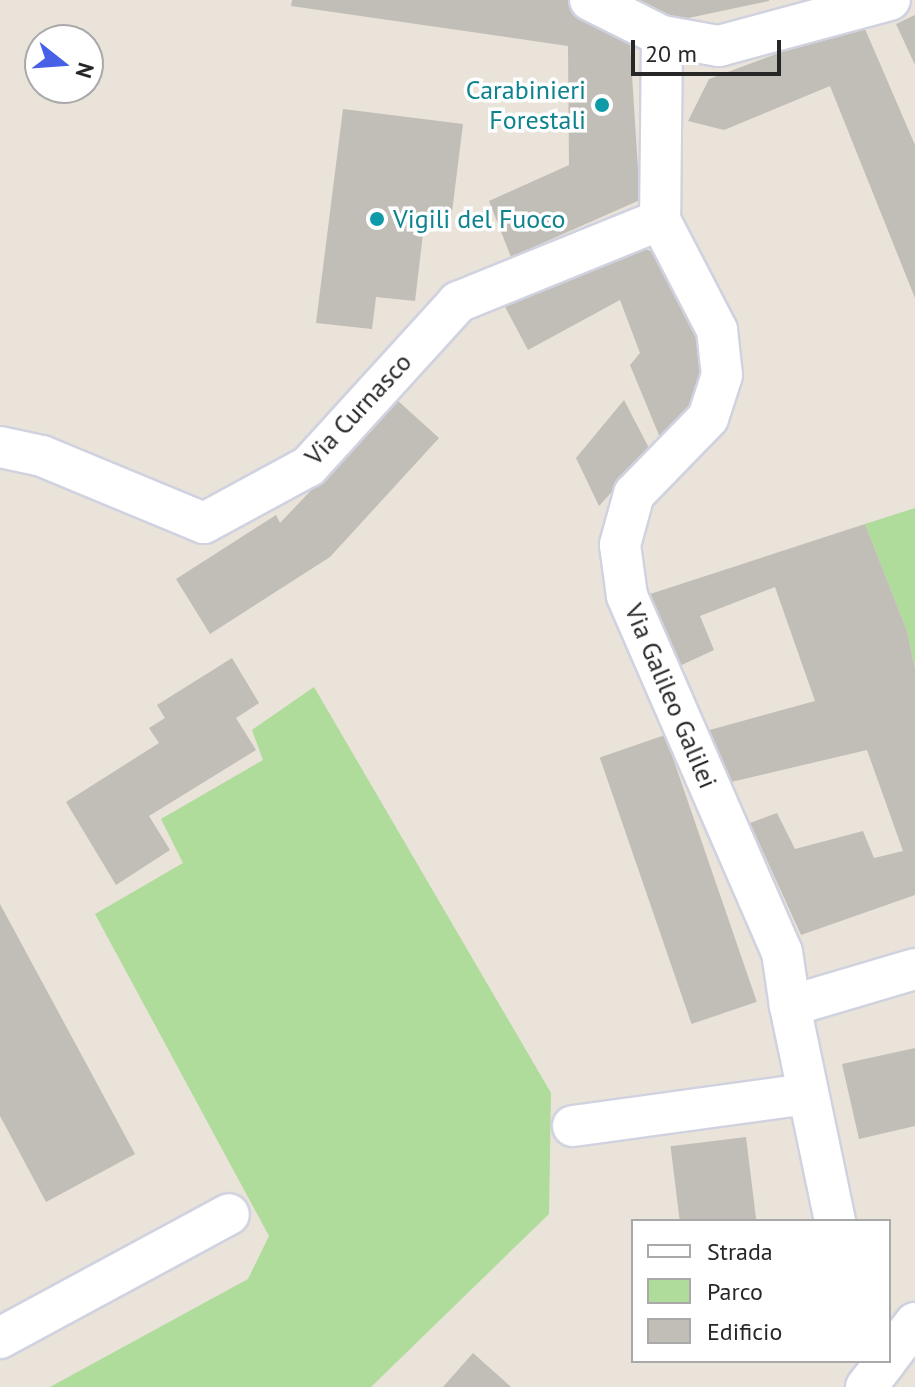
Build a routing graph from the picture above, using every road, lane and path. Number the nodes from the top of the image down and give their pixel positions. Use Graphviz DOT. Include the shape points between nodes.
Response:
graph roads {
  1 [pos="590,0"];
  2 [pos="890,0"];
  3 [pos="662,36"];
  4 [pos="660,220"];
  5 [pos="0,447"];
  6 [pos="915,969"];
  7 [pos="790,1006"];
  8 [pos="806,1094"];
  9 [pos="573,1126"];
  10 [pos="229,1214"];
  11 [pos="835,1219"];
  12 [pos="915,1323"];
  13 [pos="0,1338"];
  14 [pos="891,1356"];
  15 [pos="860,1363"];
  16 [pos="886,1363"];
  17 [pos="890,1363"];
  18 [pos="866,1387"];
  19 [pos="902,1387"];
  1 -- 3 [label="street"];
  2 -- 3 [label="street" via="719,46"];
  3 -- 4 [label="street, Via Galileo Galilei"];
  4 -- 5 [label="street, Via Curnasco" via="458,302 309,466 204,523 42,456"];
  4 -- 7 [label="street, Via Galileo Galilei" via="717,330 722,375 708,418 634,494 620,545 627,596 782,952"];
  6 -- 7 [label="street"];
  7 -- 8 [label="street, Via Galileo Galilei"];
  8 -- 9 [label="street"];
  8 -- 11 [label="street, Via Galileo Galilei"];
  10 -- 13 [label="street"];
  12 -- 14 [label="street"];
  15 -- 18 [label="street"];
  16 -- 18 [label="street"];
  17 -- 19 [label="street"];
}
